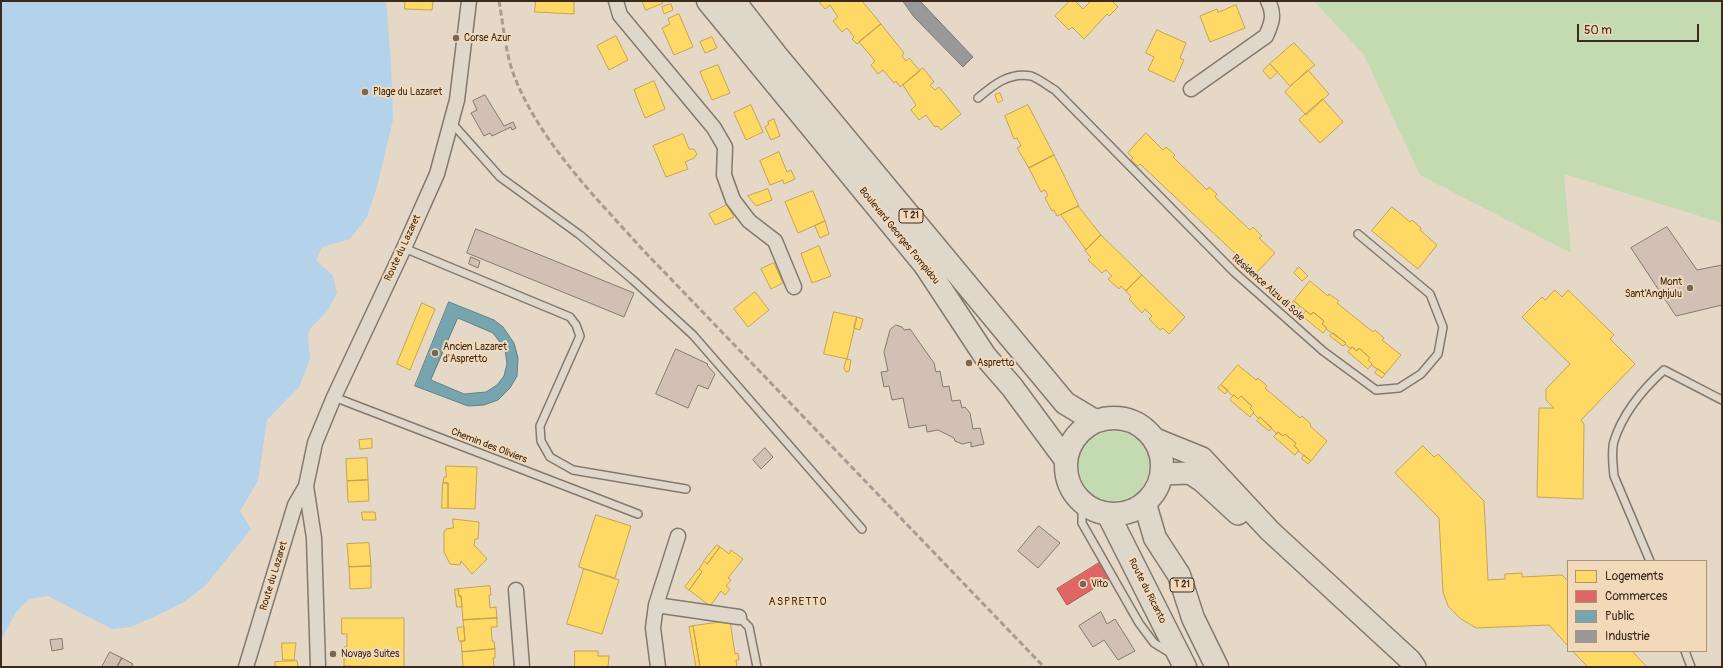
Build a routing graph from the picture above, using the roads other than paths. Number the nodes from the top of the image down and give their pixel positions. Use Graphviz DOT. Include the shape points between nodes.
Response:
graph roads {
  1 [pos="469,1"];
  2 [pos="616,1"];
  3 [pos="708,1"];
  4 [pos="734,1"];
  5 [pos="1268,1"];
  6 [pos="1191,89"];
  7 [pos="978,98"];
  8 [pos="451,122"];
  9 [pos="1358,234"];
  10 [pos="404,248"];
  11 [pos="794,287"];
  12 [pos="334,397"];
  13 [pos="1722,400"];
  14 [pos="1095,422"];
  15 [pos="1154,439"];
  16 [pos="1066,460"];
  17 [pos="1162,474"];
  18 [pos="306,486"];
  19 [pos="686,489"];
  20 [pos="1082,502"];
  21 [pos="1145,504"];
  22 [pos="638,514"];
  23 [pos="1108,514"];
  24 [pos="862,529"];
  25 [pos="1270,531"];
  26 [pos="678,536"];
  27 [pos="1650,560"];
  28 [pos="516,590"];
  29 [pos="656,605"];
  30 [pos="739,617"];
  31 [pos="1685,652"];
  32 [pos="1183,664"];
  33 [pos="246,667"];
  34 [pos="318,667"];
  35 [pos="522,667"];
  36 [pos="658,667"];
  37 [pos="758,667"];
  38 [pos="1217,667"];
  39 [pos="1415,667"];
  40 [pos="1691,667"];
  1 -- 8 [label="street, Route du Lazaret" via="457,100"];
  2 -- 11 [label="street" via="620,15 714,128 725,147 724,175 733,200 749,221 775,242"];
  3 -- 16 [label="main road, Boulevard Georges Pompidou / T 21" via="925,265 985,356"];
  4 -- 14 [label="main road, Boulevard Georges Pompidou / T 21" via="1065,403"];
  5 -- 6 [label="street" via="1273,15 1266,36"];
  7 -- 9 [label="lane, Résidence Alzu di Sole" via="996,82 1011,76 1032,76 1055,90 1234,272 1323,350 1376,390 1399,388 1421,374 1438,354 1443,327 1430,294"];
  8 -- 10 [label="street, Route du Lazaret" via="437,174"];
  8 -- 24 [label="lane" via="500,177 580,235 693,335"];
  10 -- 12 [label="street, Route du Lazaret"];
  10 -- 19 [label="lane" via="570,317 576,325 580,336 540,426 541,441 550,457 573,470"];
  12 -- 18 [label="street, Route du Lazaret" via="315,443"];
  12 -- 22 [label="lane, Chemin des Oliviers"];
  13 -- 27 [label="lane" via="1664,370 1635,400 1613,442 1614,476"];
  14 -- 15 [label="main road" via="1108,418 1122,418 1134,422"];
  14 -- 16 [label="main road" via="1081,430 1071,444"];
  15 -- 17 [label="main road" via="1161,456"];
  15 -- 25 [label="main road" via="1202,458"];
  16 -- 20 [label="main road" via="1068,483"];
  17 -- 21 [label="main road" via="1156,491"];
  17 -- 25 [label="main road" via="1190,474 1202,481 1234,512"];
  18 -- 33 [label="street, Route du Lazaret" via="295,505"];
  18 -- 34 [label="street, Route du Lazaret" via="314,538"];
  20 -- 23 [label="main road" via="1094,510"];
  20 -- 32 [label="lane" via="1082,523 1140,623 1154,643"];
  21 -- 23 [label="main road" via="1128,513"];
  21 -- 38 [label="main road, T 21" via="1155,538 1179,575 1193,618"];
  23 -- 32 [label="main road, Route du Ricanto"];
  25 -- 39 [label="main road"];
  26 -- 29 [label="street"];
  28 -- 35 [label="street"];
  29 -- 30 [label="street"];
  29 -- 36 [label="street" via="653,628"];
  30 -- 37 [label="lane" via="749,626"];
  31 -- 40 [label="lane"];
}
